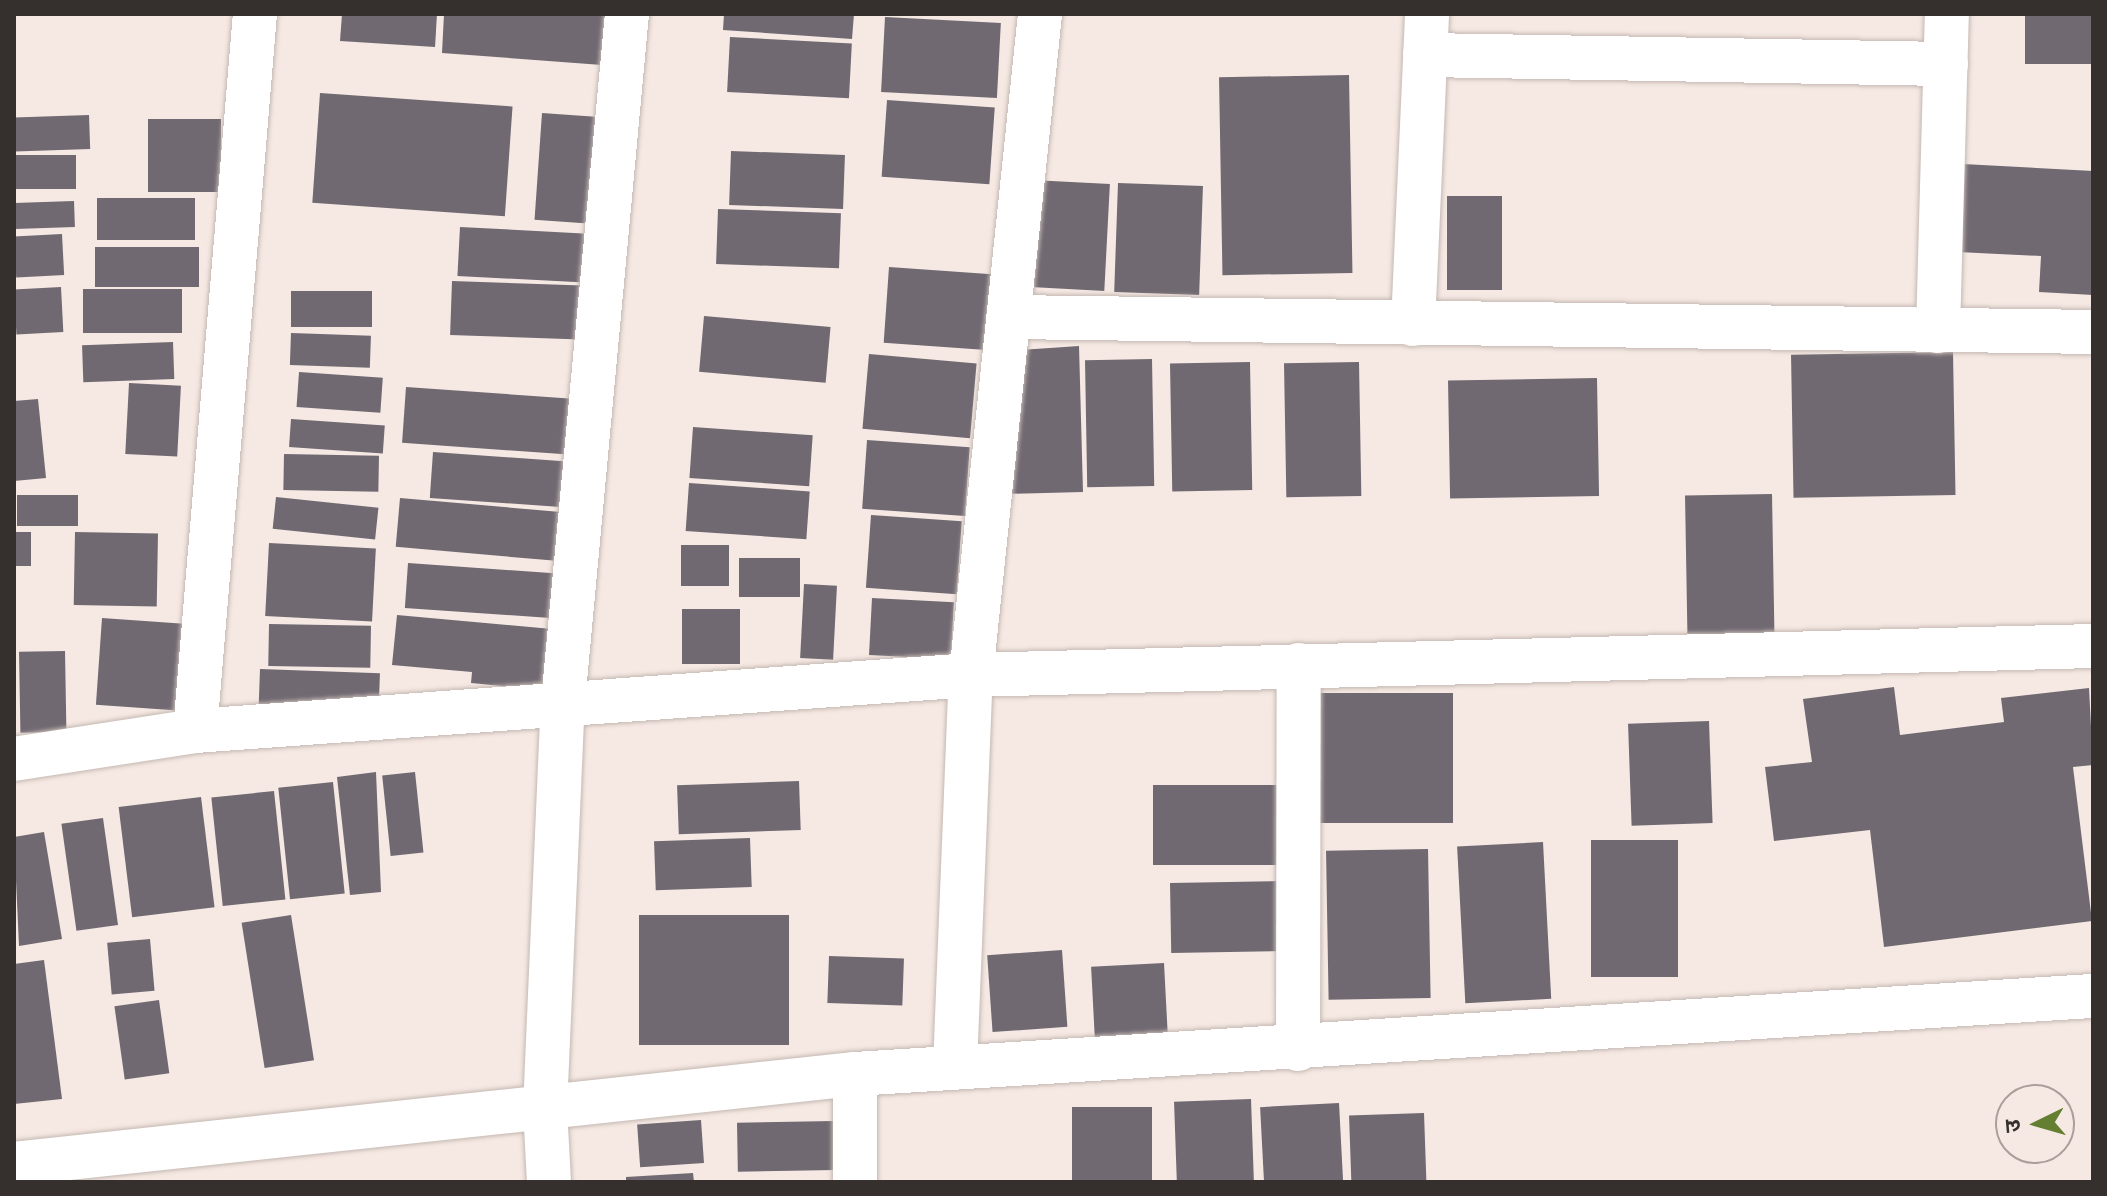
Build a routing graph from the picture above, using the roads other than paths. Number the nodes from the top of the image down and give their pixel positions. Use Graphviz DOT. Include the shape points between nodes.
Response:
graph roads {
  1 [pos="255,14"];
  2 [pos="627,14"];
  3 [pos="1040,14"];
  4 [pos="1947,14"];
  5 [pos="1426,35"];
  6 [pos="1946,64"];
  7 [pos="1009,317"];
  8 [pos="1413,324"];
  9 [pos="1938,331"];
  10 [pos="2093,332"];
  11 [pos="2093,646"];
  12 [pos="1299,665"];
  13 [pos="971,675"];
  14 [pos="563,702"];
  15 [pos="195,731"];
  16 [pos="14,759"];
  17 [pos="2093,996"];
  18 [pos="1298,1049"];
  19 [pos="955,1067"];
  20 [pos="855,1074"];
  21 [pos="545,1109"];
  22 [pos="14,1164"];
  23 [pos="549,1182"];
  24 [pos="855,1182"];
  1 -- 15 [label="street"];
  2 -- 14 [label="street"];
  3 -- 7 [label="street"];
  4 -- 6 [label="street"];
  5 -- 6 [label="street"];
  5 -- 8 [label="street"];
  6 -- 9 [label="street"];
  7 -- 8 [label="street"];
  7 -- 13 [label="street"];
  8 -- 9 [label="street"];
  9 -- 10 [label="street"];
  11 -- 12 [label="street"];
  12 -- 13 [label="street"];
  12 -- 18 [label="street"];
  13 -- 14 [label="street"];
  13 -- 19 [label="street"];
  14 -- 15 [label="street"];
  14 -- 21 [label="street"];
  15 -- 16 [label="street"];
  17 -- 18 [label="street"];
  18 -- 19 [label="street"];
  19 -- 20 [label="street"];
  20 -- 21 [label="street"];
  20 -- 24 [label="street"];
  21 -- 22 [label="street"];
  21 -- 23 [label="street"];
}
